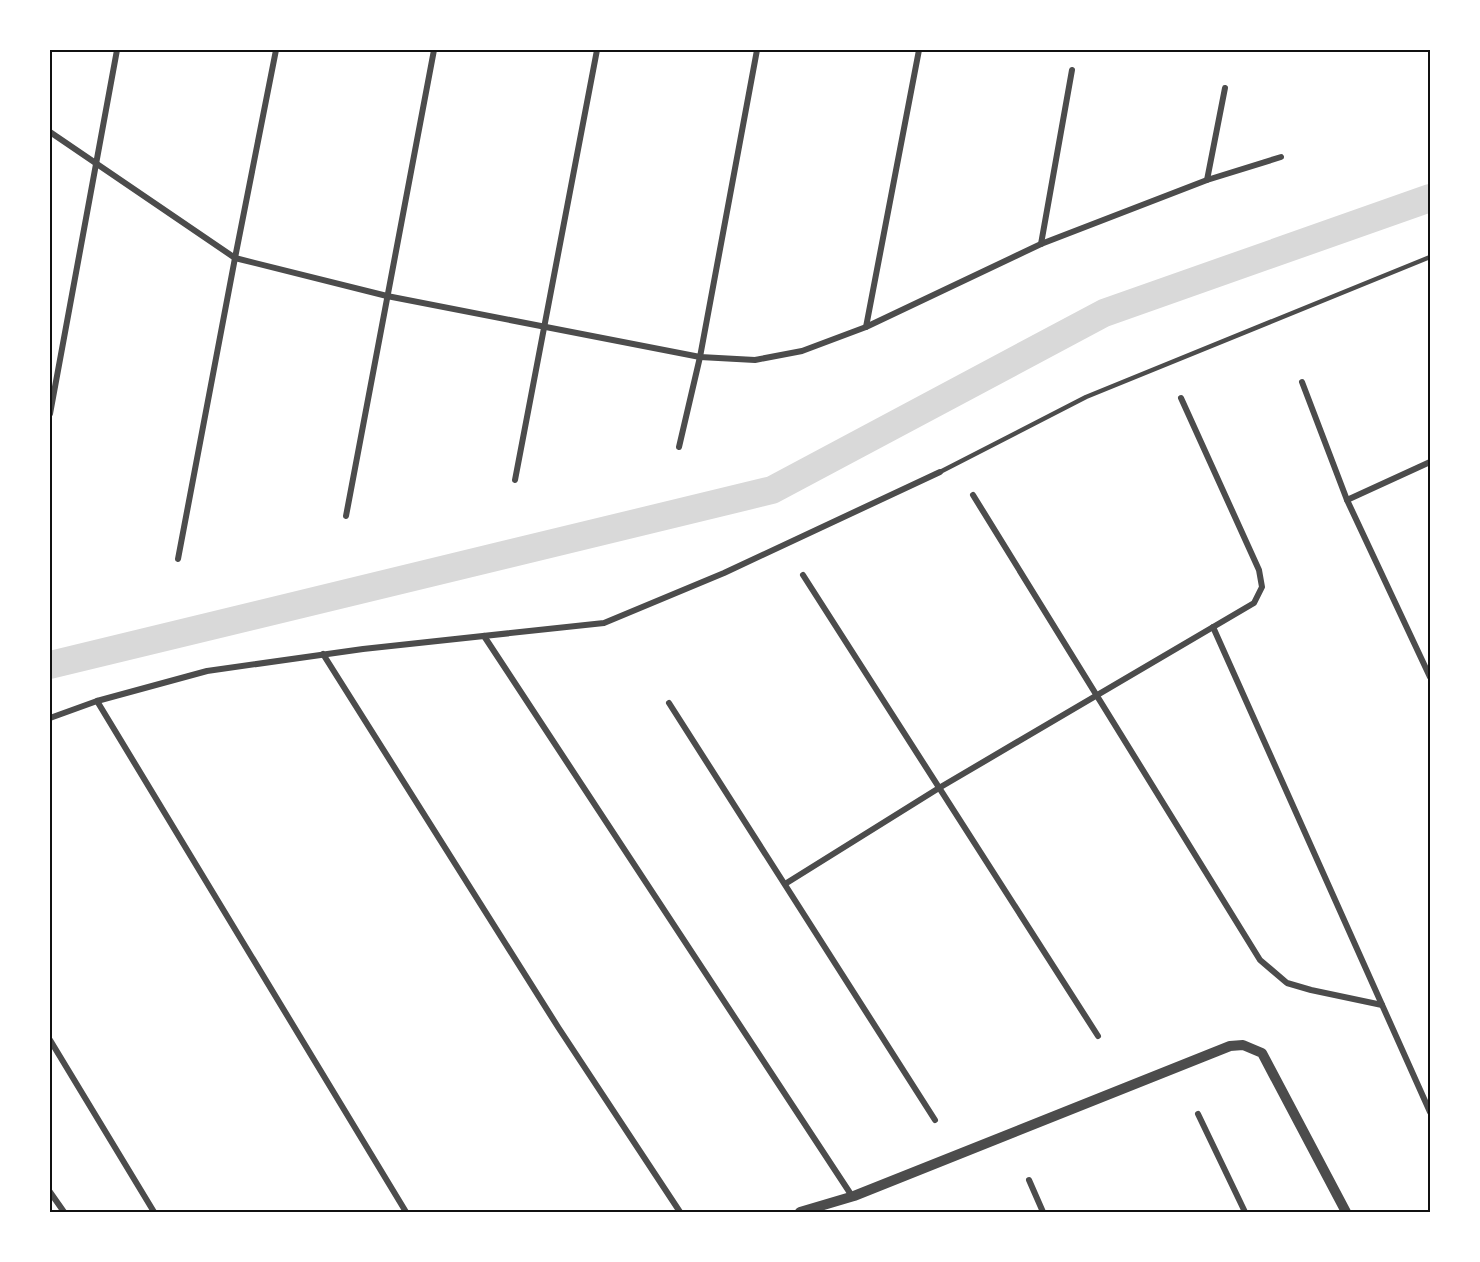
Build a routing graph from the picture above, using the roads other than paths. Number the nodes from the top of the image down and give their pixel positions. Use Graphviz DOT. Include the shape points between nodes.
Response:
graph roads {
  1 [pos="117,50"];
  2 [pos="276,50"];
  3 [pos="434,50"];
  4 [pos="597,50"];
  5 [pos="757,50"];
  6 [pos="919,50"];
  7 [pos="1072,70"];
  8 [pos="1225,88"];
  9 [pos="50,132"];
  10 [pos="1281,157"];
  11 [pos="96,164"];
  12 [pos="1207,180"];
  13 [pos="1041,244"];
  14 [pos="1431,257"];
  15 [pos="235,258"];
  16 [pos="387,296"];
  17 [pos="545,326"];
  18 [pos="866,327"];
  19 [pos="700,357"];
  20 [pos="1302,382"];
  21 [pos="1181,399"];
  22 [pos="50,414"];
  23 [pos="679,447"];
  24 [pos="1431,462"];
  25 [pos="940,472"];
  26 [pos="515,480"];
  27 [pos="973,495"];
  28 [pos="1347,500"];
  29 [pos="346,516"];
  30 [pos="178,559"];
  31 [pos="803,575"];
  32 [pos="1213,627"];
  33 [pos="484,636"];
  34 [pos="323,654"];
  35 [pos="1431,677"];
  36 [pos="1097,696"];
  37 [pos="97,701"];
  38 [pos="669,703"];
  39 [pos="50,718"];
  40 [pos="939,789"];
  41 [pos="785,884"];
  42 [pos="1382,1005"];
  43 [pos="1098,1036"];
  44 [pos="50,1040"];
  45 [pos="1431,1112"];
  46 [pos="1198,1114"];
  47 [pos="935,1120"];
  48 [pos="1029,1180"];
  49 [pos="50,1192"];
  50 [pos="852,1196"];
  51 [pos="64,1212"];
  52 [pos="154,1212"];
  53 [pos="406,1212"];
  54 [pos="681,1212"];
  55 [pos="800,1212"];
  56 [pos="1043,1212"];
  57 [pos="1245,1212"];
  58 [pos="1346,1212"];
  1 -- 11 [label="street"];
  2 -- 15 [label="street"];
  3 -- 16 [label="street"];
  4 -- 17 [label="street"];
  5 -- 19 [label="street"];
  6 -- 18 [label="street"];
  7 -- 13 [label="street"];
  8 -- 12 [label="street"];
  9 -- 11 [label="street"];
  10 -- 12 [label="street"];
  11 -- 15 [label="street"];
  11 -- 22 [label="street"];
  12 -- 13 [label="street"];
  13 -- 18 [label="street"];
  14 -- 25 [label="lane" via="1086,398"];
  15 -- 16 [label="street"];
  15 -- 30 [label="street"];
  16 -- 17 [label="street"];
  16 -- 29 [label="street"];
  17 -- 19 [label="street"];
  17 -- 26 [label="street"];
  18 -- 19 [label="street" via="802,351 755,360"];
  19 -- 23 [label="street"];
  20 -- 28 [label="street"];
  21 -- 32 [label="street" via="1259,570 1262,587 1254,603"];
  24 -- 28 [label="street"];
  25 -- 33 [label="street" via="724,573 604,623"];
  27 -- 36 [label="street"];
  28 -- 35 [label="street"];
  31 -- 40 [label="street"];
  32 -- 36 [label="street"];
  32 -- 42 [label="street"];
  33 -- 34 [label="street"];
  33 -- 50 [label="street"];
  34 -- 37 [label="street" via="207,671"];
  34 -- 54 [label="street" via="558,1027"];
  36 -- 40 [label="street"];
  36 -- 42 [label="street" via="1260,960 1287,983"];
  37 -- 39 [label="street"];
  37 -- 53 [label="street"];
  38 -- 41 [label="street"];
  40 -- 41 [label="street"];
  40 -- 43 [label="street"];
  41 -- 47 [label="street"];
  42 -- 45 [label="street"];
  44 -- 52 [label="street"];
  46 -- 57 [label="street"];
  48 -- 56 [label="street"];
  49 -- 51 [label="street"];
  50 -- 55 [label="street"];
  50 -- 58 [label="street" via="1230,1046 1243,1045 1262,1053"];
}
